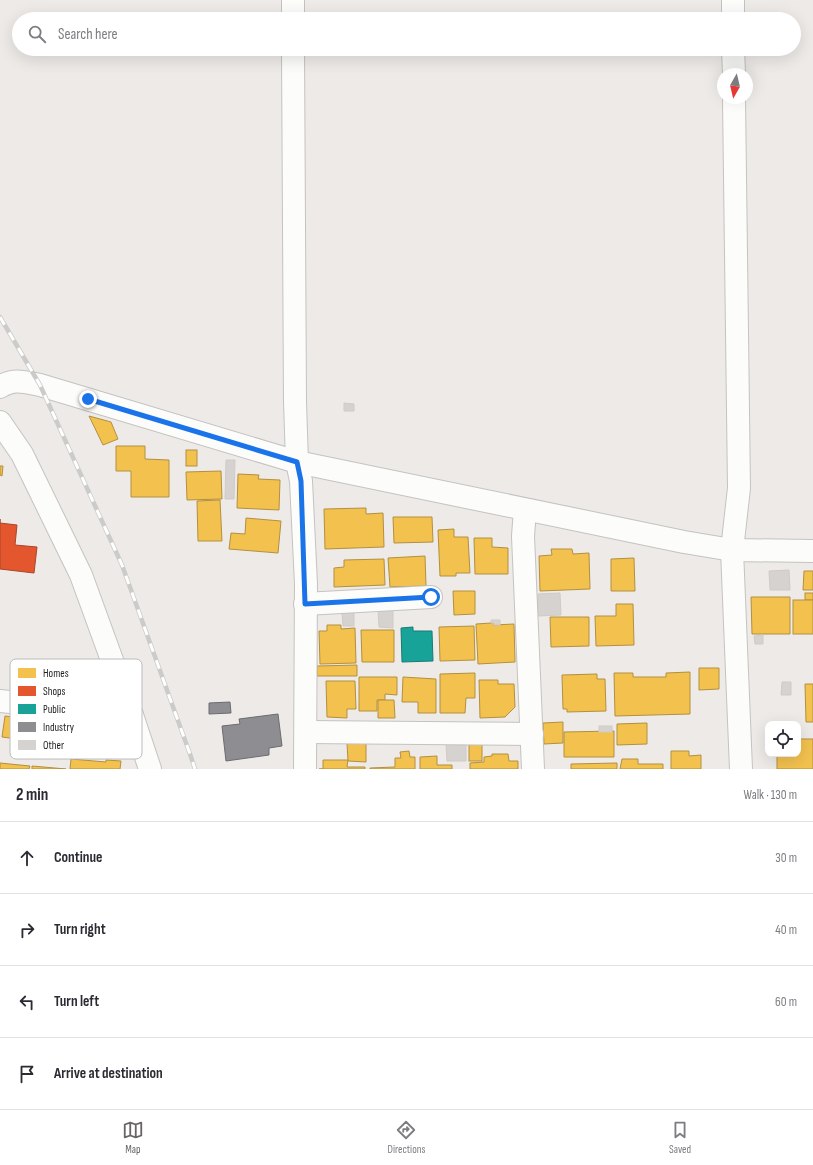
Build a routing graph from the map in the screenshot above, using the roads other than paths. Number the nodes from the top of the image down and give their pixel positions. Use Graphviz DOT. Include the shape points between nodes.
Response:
graph roads {
  1 [pos="293,0"];
  2 [pos="733,0"];
  3 [pos="293,12"];
  4 [pos="733,12"];
  5 [pos="293,56"];
  6 [pos="733,56"];
  7 [pos="734,68"];
  8 [pos="734,104"];
  9 [pos="0,387"];
  10 [pos="0,422"];
  11 [pos="297,462"];
  12 [pos="525,510"];
  13 [pos="732,550"];
  14 [pos="813,551"];
  15 [pos="431,597"];
  16 [pos="305,604"];
  17 [pos="112,659"];
  18 [pos="0,701"];
  19 [pos="10,702"];
  20 [pos="306,732"];
  21 [pos="532,734"];
  22 [pos="142,745"];
  23 [pos="150,769"];
  24 [pos="304,769"];
  25 [pos="533,769"];
  26 [pos="741,769"];
  1 -- 3 [label="street"];
  2 -- 4 [label="street"];
  5 -- 11 [label="street"];
  6 -- 7 [label="street"];
  8 -- 13 [label="street" via="739,488"];
  9 -- 11 [label="street" via="7,382 20,381 40,385"];
  10 -- 17 [label="street" via="22,454 81,575"];
  11 -- 12 [label="street"];
  11 -- 16 [label="street" via="301,481"];
  12 -- 13 [label="street"];
  12 -- 21 [label="street" via="523,536"];
  13 -- 14 [label="street"];
  13 -- 26 [label="street"];
  15 -- 16 [label="street"];
  16 -- 20 [label="street"];
  18 -- 19 [label="street"];
  20 -- 21 [label="street"];
  20 -- 24 [label="street"];
  21 -- 25 [label="street"];
  22 -- 23 [label="street"];
}
